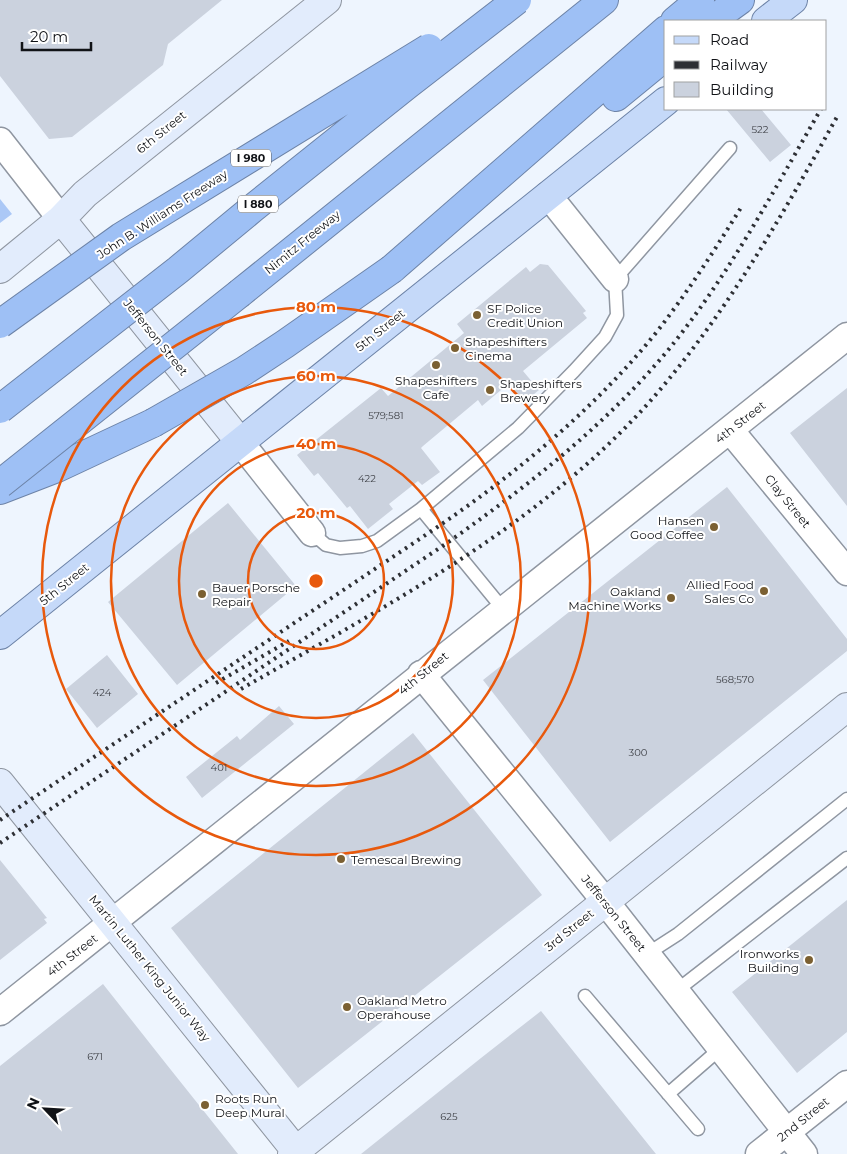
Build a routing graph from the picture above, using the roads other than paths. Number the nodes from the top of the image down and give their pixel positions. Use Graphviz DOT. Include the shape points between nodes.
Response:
graph roads {
  1 [pos="327,0"];
  2 [pos="507,0"];
  3 [pos="517,0"];
  4 [pos="604,0"];
  5 [pos="700,0"];
  6 [pos="740,0"];
  7 [pos="793,0"];
  8 [pos="676,20"];
  9 [pos="712,20"];
  10 [pos="767,20"];
  11 [pos="664,32"];
  12 [pos="664,58"];
  13 [pos="664,103"];
  14 [pos="0,140"];
  15 [pos="730,148"];
  16 [pos="548,195"];
  17 [pos="62,219"];
  18 [pos="0,268"];
  19 [pos="392,269"];
  20 [pos="615,279"];
  21 [pos="0,324"];
  22 [pos="847,336"];
  23 [pos="0,409"];
  24 [pos="730,430"];
  25 [pos="240,442"];
  26 [pos="0,484"];
  27 [pos="0,490"];
  28 [pos="421,509"];
  29 [pos="312,533"];
  30 [pos="847,572"];
  31 [pos="503,610"];
  32 [pos="0,635"];
  33 [pos="421,674"];
  34 [pos="847,707"];
  35 [pos="0,783"];
  36 [pos="847,799"];
  37 [pos="847,858"];
  38 [pos="604,901"];
  39 [pos="113,922"];
  40 [pos="647,954"];
  41 [pos="676,991"];
  42 [pos="585,996"];
  43 [pos="0,1012"];
  44 [pos="721,1048"];
  45 [pos="847,1084"];
  46 [pos="668,1094"];
  47 [pos="698,1129"];
  48 [pos="787,1132"];
  49 [pos="295,1153"];
  50 [pos="760,1154"];
  51 [pos="804,1154"];
  1 -- 17 [label="street, 6th Street" via="92,188"];
  2 -- 21 [label="highway, John B. Williams Freeway / I 980, bridge" via="121,237"];
  3 -- 23 [label="highway, I 880, bridge"];
  4 -- 26 [label="highway, Nimitz Freeway, bridge"];
  5 -- 8 [label="highway"];
  6 -- 9 [label="highway"];
  7 -- 10 [label="main road"];
  11 -- 19 [label="highway"];
  12 -- 19 [label="highway" via="494,196"];
  13 -- 16 [label="main road, 5th Street"];
  14 -- 17 [label="street, Jefferson Street"];
  15 -- 20 [label="lane"];
  16 -- 20 [label="street"];
  16 -- 25 [label="main road, 5th Street"];
  17 -- 18 [label="street, 6th Street"];
  17 -- 25 [label="street, Jefferson Street"];
  19 -- 27 [label="highway, bridge" via="285,344 198,398 105,446"];
  20 -- 28 [label="lane" via="617,315 605,337 518,428"];
  22 -- 24 [label="street, 4th Street"];
  24 -- 30 [label="street, Clay Street"];
  24 -- 31 [label="street, 4th Street"];
  25 -- 29 [label="street, Jefferson Street"];
  25 -- 32 [label="main road, 5th Street"];
  28 -- 29 [label="lane" via="377,541 362,546 340,548 326,545"];
  28 -- 31 [label="lane"];
  31 -- 33 [label="street, 4th Street"];
  33 -- 38 [label="street, Jefferson Street"];
  33 -- 39 [label="street, 4th Street"];
  34 -- 38 [label="street, 3rd Street"];
  35 -- 39 [label="street, Martin Luther King Junior Way"];
  36 -- 40 [label="lane" via="678,934"];
  37 -- 41 [label="lane"];
  38 -- 40 [label="street, Jefferson Street"];
  38 -- 49 [label="street, 3rd Street"];
  39 -- 43 [label="street, 4th Street"];
  39 -- 49 [label="street, Martin Luther King Junior Way"];
  40 -- 41 [label="street, Jefferson Street"];
  41 -- 44 [label="street, Jefferson Street"];
  42 -- 46 [label="lane"];
  44 -- 46 [label="lane"];
  44 -- 48 [label="street, Jefferson Street"];
  45 -- 48 [label="street, 2nd Street"];
  46 -- 47 [label="lane"];
  48 -- 50 [label="street, 2nd Street"];
  48 -- 51 [label="street, Jefferson Street"];
}
